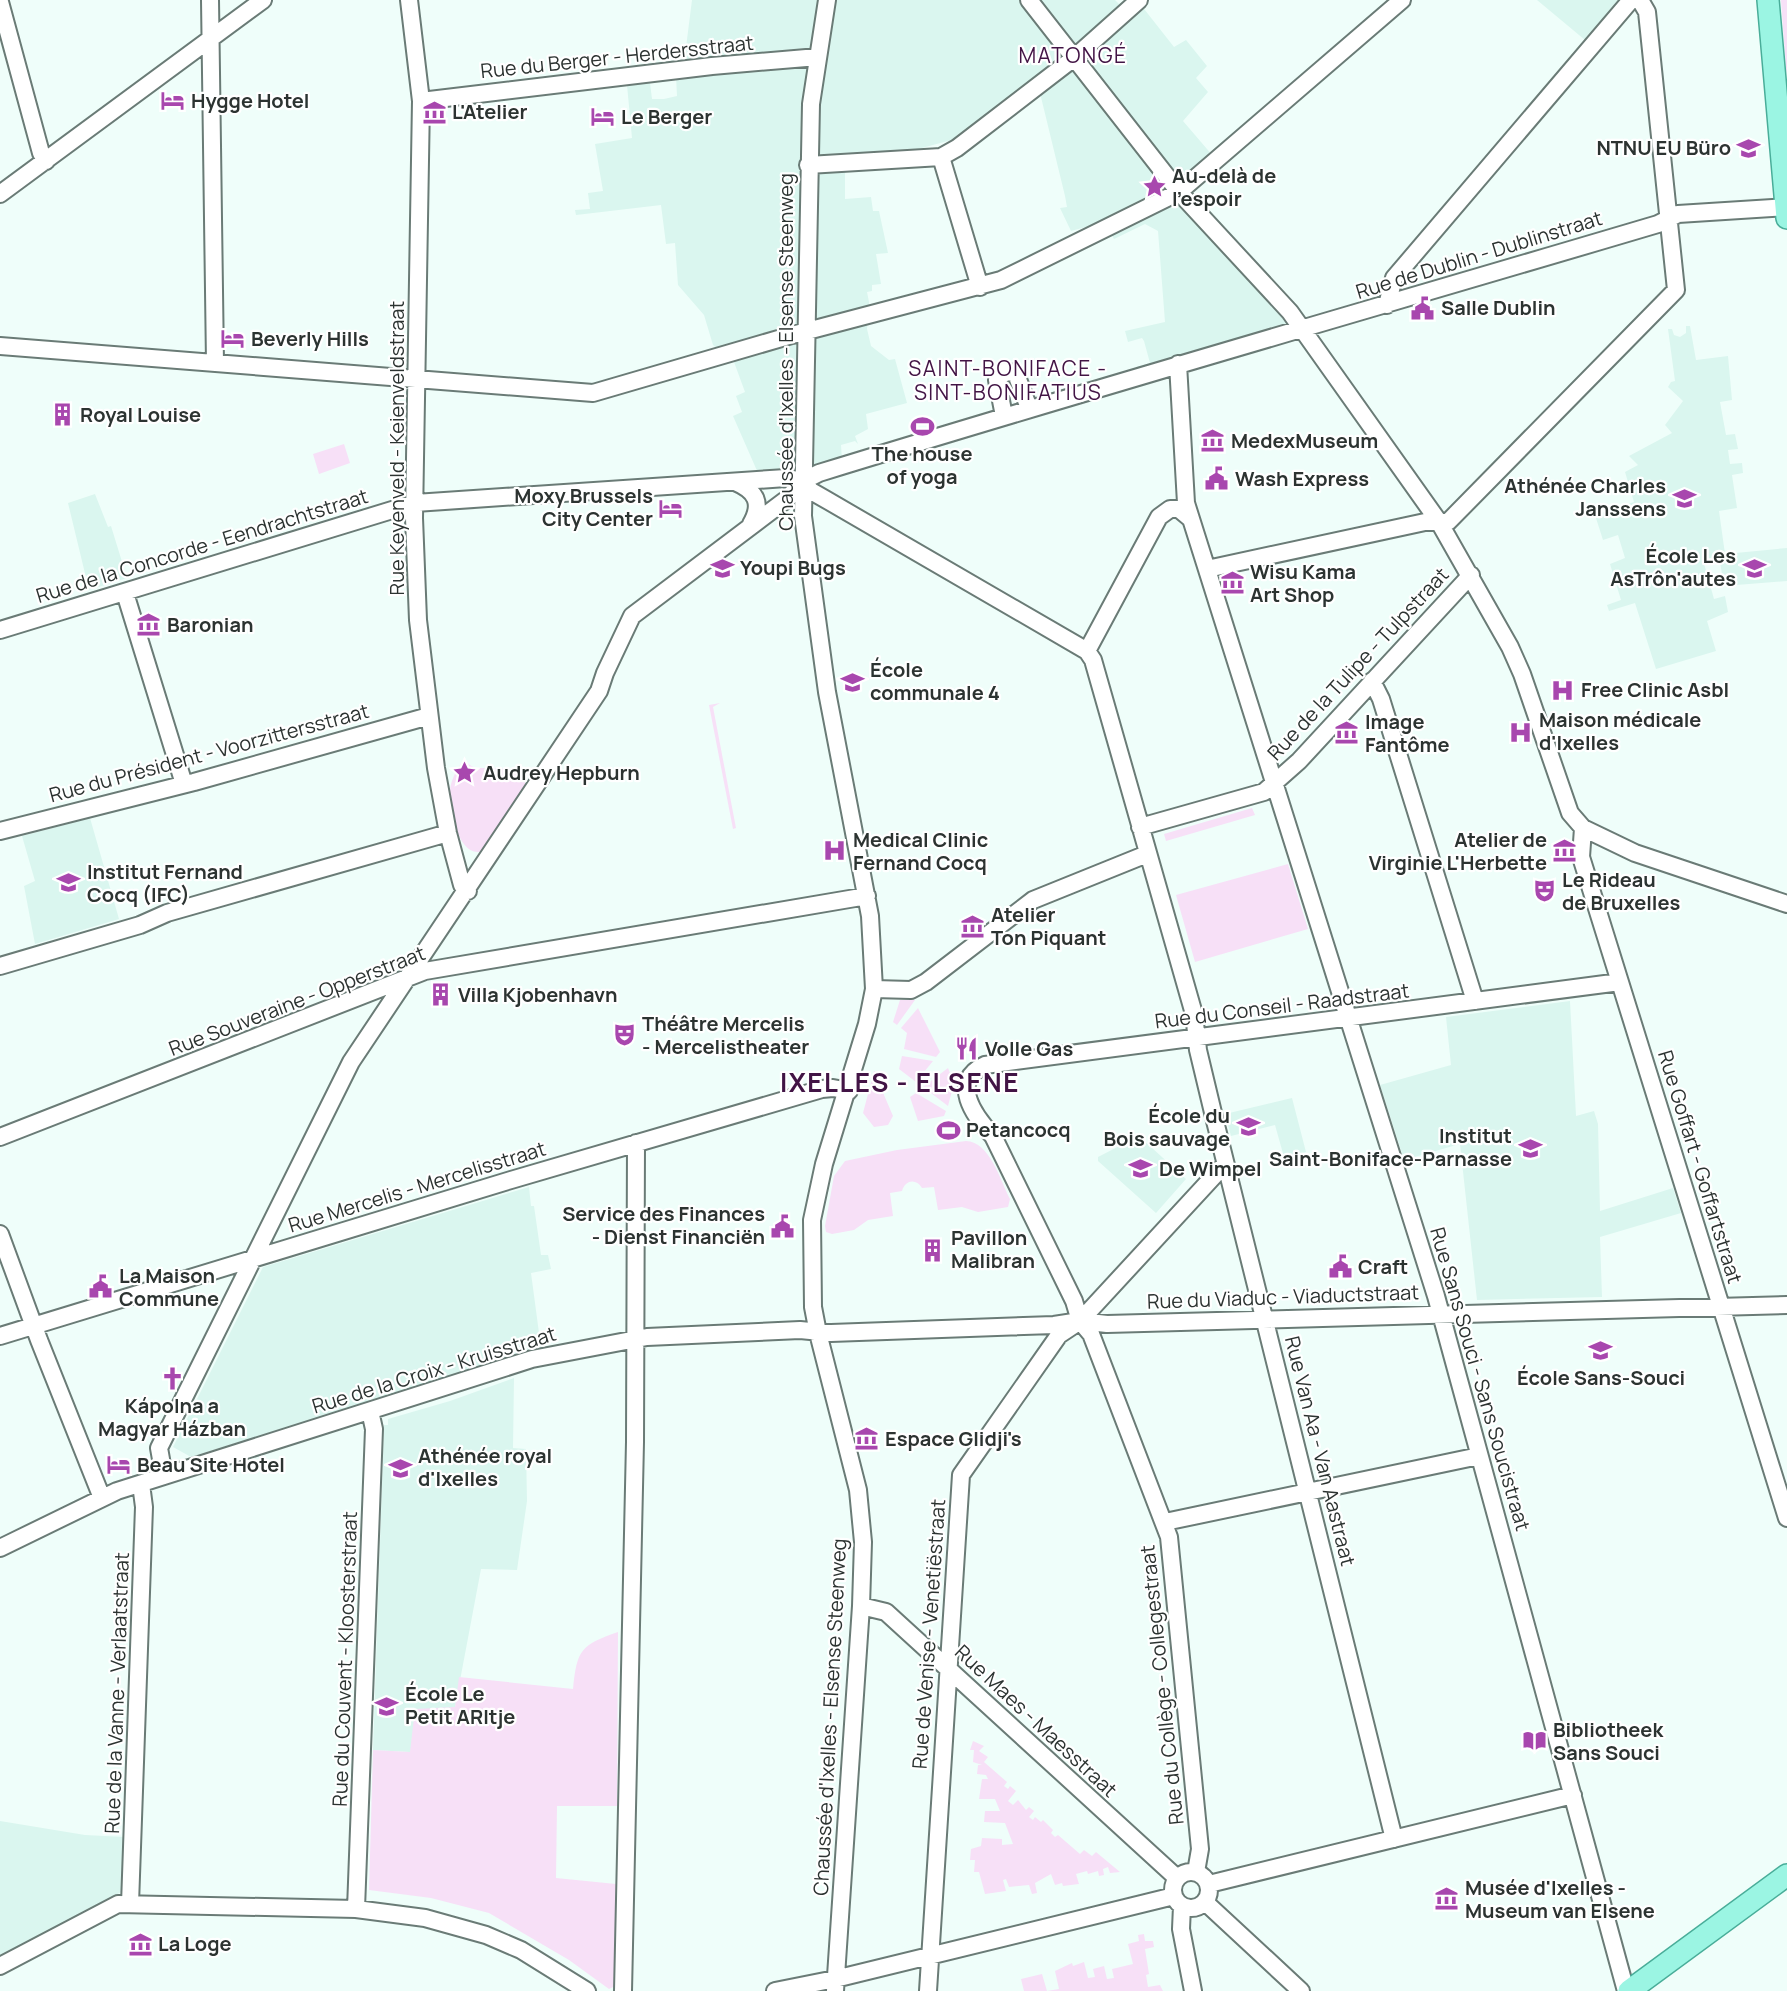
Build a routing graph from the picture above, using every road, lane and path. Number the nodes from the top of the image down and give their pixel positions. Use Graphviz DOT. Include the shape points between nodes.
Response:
graph roads {
  1 [pos="210,0"];
  2 [pos="263,0"];
  3 [pos="409,0"];
  4 [pos="827,0"];
  5 [pos="1029,0"];
  6 [pos="1139,0"];
  7 [pos="1402,0"];
  8 [pos="1630,0"];
  9 [pos="1640,0"];
  10 [pos="1768,0"];
  11 [pos="0,2"];
  12 [pos="212,39"];
  13 [pos="818,57"];
  14 [pos="1074,58"];
  15 [pos="421,101"];
  16 [pos="941,157"];
  17 [pos="46,160"];
  18 [pos="808,165"];
  19 [pos="1179,192"];
  20 [pos="0,194"];
  21 [pos="1787,207"];
  22 [pos="1787,218"];
  23 [pos="1667,220"];
  24 [pos="980,287"];
  25 [pos="1387,305"];
  26 [pos="1303,330"];
  27 [pos="807,332"];
  28 [pos="0,346"];
  29 [pos="215,363"];
  30 [pos="1178,364"];
  31 [pos="417,379"];
  32 [pos="1029,408"];
  33 [pos="1004,416"];
  34 [pos="803,481"];
  35 [pos="734,482"];
  36 [pos="415,503"];
  37 [pos="1191,519"];
  38 [pos="1439,522"];
  39 [pos="750,524"];
  40 [pos="1207,569"];
  41 [pos="1471,575"];
  42 [pos="125,593"];
  43 [pos="0,630"];
  44 [pos="1087,651"];
  45 [pos="1372,681"];
  46 [pos="429,716"];
  47 [pos="1274,783"];
  48 [pos="184,784"];
  49 [pos="1140,827"];
  50 [pos="1583,828"];
  51 [pos="0,831"];
  52 [pos="448,833"];
  53 [pos="1148,854"];
  54 [pos="468,891"];
  55 [pos="867,896"];
  56 [pos="1787,904"];
  57 [pos="0,966"];
  58 [pos="408,978"];
  59 [pos="1620,982"];
  60 [pos="873,989"];
  61 [pos="1475,1001"];
  62 [pos="1348,1019"];
  63 [pos="1197,1038"];
  64 [pos="849,1091"];
  65 [pos="966,1092"];
  66 [pos="0,1137"];
  67 [pos="636,1143"];
  68 [pos="1225,1164"];
  69 [pos="0,1234"];
  70 [pos="254,1258"];
  71 [pos="1787,1305"];
  72 [pos="1721,1306"];
  73 [pos="1441,1314"];
  74 [pos="1265,1319"];
  75 [pos="1080,1320"];
  76 [pos="34,1326"];
  77 [pos="818,1333"];
  78 [pos="0,1336"];
  79 [pos="634,1338"];
  80 [pos="370,1411"];
  81 [pos="1479,1456"];
  82 [pos="164,1476"];
  83 [pos="141,1484"];
  84 [pos="1308,1492"];
  85 [pos="102,1498"];
  86 [pos="1787,1518"];
  87 [pos="1164,1522"];
  88 [pos="0,1548"];
  89 [pos="861,1606"];
  90 [pos="947,1668"];
  91 [pos="1573,1795"];
  92 [pos="1394,1839"];
  93 [pos="1787,1875"];
  94 [pos="1177,1878"];
  95 [pos="1202,1878"];
  96 [pos="1178,1901"];
  97 [pos="1205,1902"];
  98 [pos="130,1904"];
  99 [pos="356,1909"];
  100 [pos="930,1956"];
  101 [pos="0,1966"];
  102 [pos="835,1985"];
  103 [pos="587,1991"];
  104 [pos="623,1991"];
  105 [pos="775,1991"];
  106 [pos="928,1991"];
  107 [pos="1192,1991"];
  108 [pos="1301,1991"];
  109 [pos="1627,1991"];
  1 -- 12 [label="street"];
  2 -- 12 [label="street"];
  3 -- 15 [label="street, Rue Keyenveld - Keienveldstraat"];
  4 -- 13 [label="street, Chaussée d'Ixelles - Elsense Steenweg"];
  5 -- 14 [label="street"];
  6 -- 14 [label="street"];
  7 -- 19 [label="street"];
  8 -- 25 [label="street" via="1394,278"];
  9 -- 23 [label="street" via="1647,12"];
  10 -- 21 [label="main road"];
  11 -- 17 [label="street"];
  12 -- 17 [label="street"];
  12 -- 29 [label="street"];
  13 -- 15 [label="street, Rue du Berger - Herdersstraat"];
  13 -- 18 [label="street, Chaussée d'Ixelles - Elsense Steenweg"];
  14 -- 16 [label="street"];
  14 -- 19 [label="street"];
  15 -- 31 [label="street, Rue Keyenveld - Keienveldstraat"];
  16 -- 18 [label="street"];
  16 -- 24 [label="street"];
  17 -- 20 [label="street"];
  18 -- 27 [label="street, Chaussée d'Ixelles - Elsense Steenweg"];
  19 -- 24 [label="street"];
  19 -- 26 [label="street" via="1267,285"];
  21 -- 22 [label="main road"];
  21 -- 23 [label="street, Rue de Dublin - Dublinstraat" via="1678,214"];
  23 -- 25 [label="street, Rue de Dublin - Dublinstraat"];
  23 -- 38 [label="street" via="1676,290 1457,515 1448,522"];
  24 -- 27 [label="street"];
  25 -- 26 [label="street, Rue de Dublin - Dublinstraat"];
  26 -- 30 [label="street, Rue de Dublin - Dublinstraat"];
  26 -- 38 [label="street"];
  27 -- 31 [label="street" via="593,393"];
  27 -- 34 [label="street, Chaussée d'Ixelles - Elsense Steenweg"];
  28 -- 29 [label="street"];
  29 -- 31 [label="street"];
  30 -- 32 [label="street, Rue de Dublin - Dublinstraat"];
  30 -- 37 [label="street, Rue Sans Souci - Sans Soucistraat" via="1186,503"];
  31 -- 36 [label="street, Rue Keyenveld - Keienveldstraat"];
  32 -- 33 [label="street, Rue de Dublin - Dublinstraat"];
  32 -- 33 [label="street" via="1016,374 1006,371 997,380"];
  33 -- 34 [label="street, Rue de Dublin - Dublinstraat"];
  34 -- 35 [label="street, Rue de la Concorde - Eendrachtstraat" via="786,478"];
  34 -- 39 [label="street" via="787,500"];
  34 -- 44 [label="street" via="818,495"];
  34 -- 55 [label="street, Chaussée d'Ixelles - Elsense Steenweg" via="803,516 827,692"];
  35 -- 36 [label="street, Rue de la Concorde - Eendrachtstraat"];
  35 -- 39 [label="street" via="751,489 756,496 757,513"];
  36 -- 42 [label="street, Rue de la Concorde - Eendrachtstraat"];
  36 -- 46 [label="street, Rue Keyenveld - Keienveldstraat" via="418,620"];
  37 -- 40 [label="street, Rue Sans Souci - Sans Soucistraat"];
  37 -- 44 [label="street" via="1179,509 1170,509 1159,517"];
  38 -- 40 [label="street"];
  38 -- 41 [label="street"];
  39 -- 54 [label="street" via="632,616 599,691"];
  40 -- 47 [label="street, Rue Sans Souci - Sans Soucistraat"];
  41 -- 45 [label="street, Rue de la Tulipe - Tulpstraat"];
  41 -- 50 [label="street" via="1522,674 1560,789 1570,813"];
  42 -- 43 [label="street, Rue de la Concorde - Eendrachtstraat"];
  42 -- 48 [label="street"];
  44 -- 49 [label="street, Rue Van Aa - Van Aastraat" via="1093,660"];
  45 -- 47 [label="street, Rue de la Tulipe - Tulpstraat"];
  45 -- 61 [label="street" via="1381,699"];
  46 -- 48 [label="street, Rue du Président - Voorzittersstraat"];
  46 -- 52 [label="street, Rue Keyenveld - Keienveldstraat"];
  47 -- 49 [label="street, Rue de la Tulipe - Tulpstraat" via="1264,792"];
  47 -- 62 [label="street, Rue Sans Souci - Sans Soucistraat"];
  48 -- 51 [label="street, Rue du Président - Voorzittersstraat"];
  49 -- 53 [label="street, Rue Van Aa - Van Aastraat"];
  50 -- 56 [label="street" via="1635,854"];
  50 -- 59 [label="street, Rue Goffart - Goffartstraat" via="1581,857"];
  52 -- 54 [label="street, Rue Keyenveld - Keienveldstraat" via="462,885"];
  52 -- 57 [label="street" via="167,913 140,925"];
  53 -- 60 [label="street" via="1033,900 911,990"];
  53 -- 63 [label="street, Rue Van Aa - Van Aastraat" via="1194,1014"];
  54 -- 58 [label="street"];
  55 -- 58 [label="street, Rue Souveraine - Opperstraat" via="425,971"];
  55 -- 60 [label="street, Chaussée d'Ixelles - Elsense Steenweg"];
  58 -- 66 [label="street, Rue Souveraine - Opperstraat"];
  58 -- 70 [label="street" via="351,1062"];
  59 -- 61 [label="street, Rue du Conseil - Raadstraat"];
  59 -- 72 [label="street, Rue Goffart - Goffartstraat"];
  60 -- 64 [label="street, Chaussée d'Ixelles - Elsense Steenweg"];
  61 -- 62 [label="street, Rue du Conseil - Raadstraat"];
  62 -- 63 [label="street, Rue du Conseil - Raadstraat"];
  62 -- 73 [label="street, Rue Sans Souci - Sans Soucistraat"];
  63 -- 65 [label="street, Rue du Conseil - Raadstraat" via="985,1065 973,1070 966,1080"];
  63 -- 68 [label="street, Rue Van Aa - Van Aastraat"];
  64 -- 67 [label="street, Rue Mercelis - Mercelisstraat" via="822,1089"];
  64 -- 77 [label="street, Chaussée d'Ixelles - Elsense Steenweg" via="824,1164 812,1220 813,1306"];
  65 -- 75 [label="street, Rue du Collège - Collegestraat" via="982,1125 993,1136"];
  67 -- 70 [label="street, Rue Mercelis - Mercelisstraat"];
  67 -- 79 [label="street"];
  68 -- 74 [label="street, Rue Van Aa - Van Aastraat"];
  68 -- 75 [label="street, Rue de Venise - Venetiëstraat"];
  69 -- 76 [label="street"];
  70 -- 76 [label="street, Rue Mercelis - Mercelisstraat"];
  70 -- 82 [label="street" via="163,1437 159,1448"];
  71 -- 72 [label="street, Rue du Viaduc - Viaductstraat"];
  72 -- 73 [label="street, Rue du Viaduc - Viaductstraat"];
  72 -- 86 [label="street, Rue Goffart - Goffartstraat"];
  73 -- 74 [label="street, Rue du Viaduc - Viaductstraat"];
  73 -- 81 [label="street, Rue Sans Souci - Sans Soucistraat"];
  74 -- 75 [label="street, Rue du Viaduc - Viaductstraat" via="1107,1324"];
  74 -- 84 [label="street, Rue Van Aa - Van Aastraat"];
  75 -- 77 [label="street, Rue du Viaduc - Viaductstraat" via="1054,1325"];
  75 -- 87 [label="street, Rue du Collège - Collegestraat" via="1091,1334"];
  75 -- 90 [label="street, Rue de Venise - Venetiëstraat" via="1059,1335 961,1475"];
  76 -- 78 [label="street, Rue Mercelis - Mercelisstraat"];
  76 -- 85 [label="street"];
  77 -- 79 [label="street, Rue de la Croix - Kruisstraat" via="803,1330"];
  77 -- 89 [label="street, Chaussée d'Ixelles - Elsense Steenweg" via="861,1509"];
  79 -- 80 [label="street, Rue de la Croix - Kruisstraat" via="532,1359"];
  79 -- 104 [label="street"];
  80 -- 82 [label="street, Rue de la Croix - Kruisstraat"];
  80 -- 99 [label="street, Rue du Couvent - Kloosterstraat" via="374,1430"];
  81 -- 84 [label="street"];
  81 -- 91 [label="street, Rue Sans Souci - Sans Soucistraat"];
  82 -- 83 [label="street, Rue de la Croix - Kruisstraat"];
  83 -- 85 [label="street, Rue de la Croix - Kruisstraat"];
  83 -- 98 [label="street, Rue de la Vanne - Verlaatstraat" via="144,1507"];
  84 -- 87 [label="street"];
  84 -- 92 [label="street, Rue Van Aa - Van Aastraat"];
  85 -- 88 [label="street, Rue de la Croix - Kruisstraat"];
  87 -- 95 [label="street, Rue du Collège - Collegestraat" via="1169,1537"];
  89 -- 90 [label="street, Rue Maes - Maesstraat" via="886,1612"];
  89 -- 102 [label="street, Chaussée d'Ixelles - Elsense Steenweg"];
  90 -- 94 [label="street, Rue Maes - Maesstraat"];
  90 -- 100 [label="street, Rue de Venise - Venetiëstraat"];
  91 -- 92 [label="street"];
  91 -- 109 [label="street, Rue Sans Souci - Sans Soucistraat"];
  92 -- 95 [label="street"];
  93 -- 109 [label="main road"];
  94 -- 95 [label="street" via="1186,1872"];
  94 -- 96 [label="street" via="1173,1886"];
  95 -- 97 [label="street" via="1209,1894"];
  96 -- 97 [label="street" via="1194,1908"];
  96 -- 100 [label="street"];
  96 -- 107 [label="street"];
  97 -- 108 [label="street"];
  98 -- 99 [label="street"];
  98 -- 101 [label="street" via="118,1904"];
  99 -- 103 [label="street" via="425,1918 486,1935 521,1950"];
  100 -- 102 [label="street"];
  100 -- 106 [label="street, Rue de Venise - Venetiëstraat"];
  102 -- 105 [label="street"];
}
